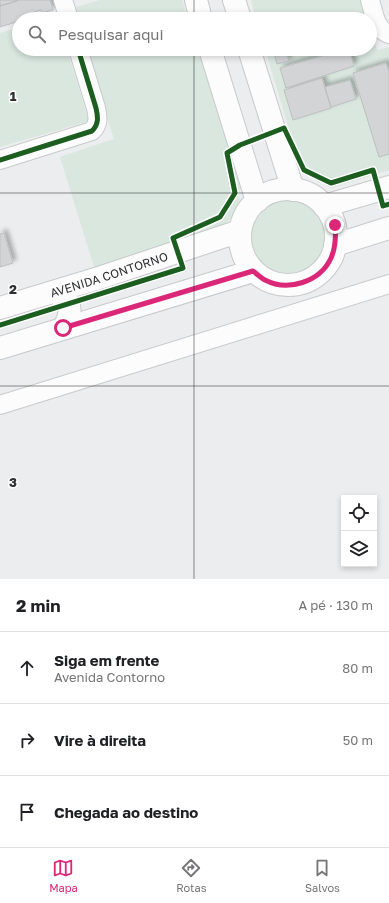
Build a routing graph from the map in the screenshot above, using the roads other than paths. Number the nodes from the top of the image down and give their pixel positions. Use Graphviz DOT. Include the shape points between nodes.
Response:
graph roads {
  1 [pos="196,0"];
  2 [pos="234,0"];
  3 [pos="370,0"];
  4 [pos="66,1"];
  5 [pos="68,12"];
  6 [pos="199,12"];
  7 [pos="238,12"];
  8 [pos="374,12"];
  9 [pos="377,21"];
  10 [pos="389,34"];
  11 [pos="80,56"];
  12 [pos="212,56"];
  13 [pos="251,56"];
  14 [pos="0,160"];
  15 [pos="389,187"];
  16 [pos="293,190"];
  17 [pos="257,201"];
  18 [pos="324,206"];
  19 [pos="389,228"];
  20 [pos="240,231"];
  21 [pos="335,245"];
  22 [pos="253,271"];
  23 [pos="389,284"];
  24 [pos="54,292"];
  25 [pos="0,308"];
  26 [pos="63,328"];
  27 [pos="0,348"];
  28 [pos="0,405"];
  1 -- 6 [label="main road"];
  2 -- 7 [label="main road"];
  3 -- 8 [label="street"];
  4 -- 5 [label="street"];
  9 -- 10 [label="street" via="379,27"];
  11 -- 14 [label="street" via="98,116 96,127 92,131"];
  12 -- 17 [label="main road"];
  13 -- 16 [label="main road"];
  15 -- 18 [label="main road"];
  16 -- 17 [label="main road" via="273,192"];
  16 -- 18 [label="main road" via="305,192"];
  17 -- 20 [label="main road" via="248,209"];
  18 -- 21 [label="main road" via="335,225"];
  19 -- 21 [label="main road"];
  20 -- 22 [label="main road" via="240,247"];
  20 -- 24 [label="main road, AVENIDA CONTORNO"];
  21 -- 22 [label="main road" via="331,259 322,272 295,285 280,285 265,280"];
  22 -- 26 [label="main road"];
  23 -- 28 [label="street"];
  24 -- 25 [label="main road, AVENIDA CONTORNO"];
  24 -- 26 [label="main road" via="63,296 69,310 69,319"];
  26 -- 27 [label="main road"];
}
